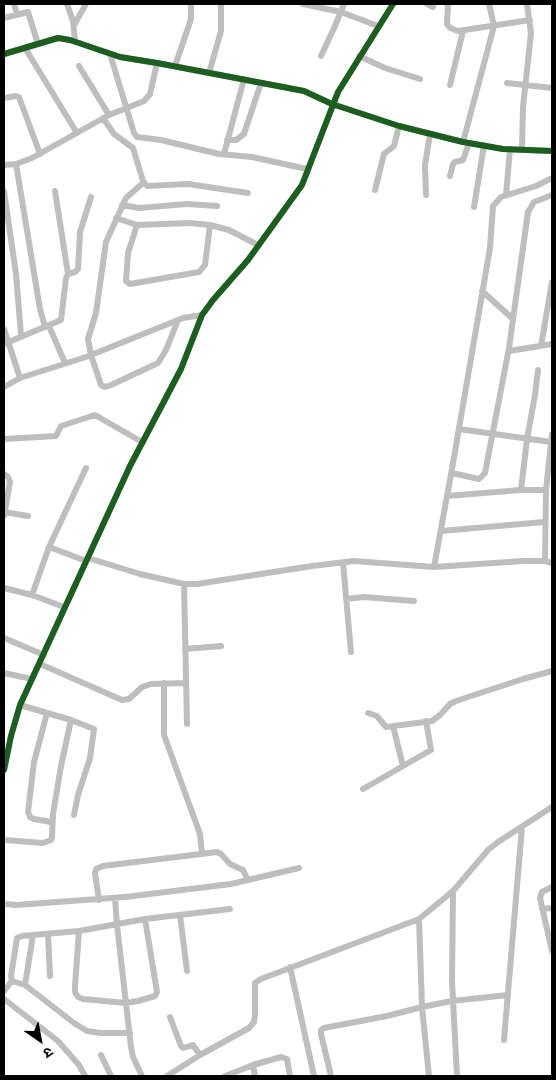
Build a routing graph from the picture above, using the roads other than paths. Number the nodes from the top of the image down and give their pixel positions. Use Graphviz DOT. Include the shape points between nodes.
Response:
graph roads {
  1 [pos="14,4"];
  2 [pos="67,4"];
  3 [pos="86,4"];
  4 [pos="191,4"];
  5 [pos="221,4"];
  6 [pos="303,4"];
  7 [pos="344,4"];
  8 [pos="393,4"];
  9 [pos="448,4"];
  10 [pos="489,4"];
  11 [pos="527,4"];
  12 [pos="341,12"];
  13 [pos="17,14"];
  14 [pos="4,18"];
  15 [pos="530,20"];
  16 [pos="74,25"];
  17 [pos="378,26"];
  18 [pos="494,26"];
  19 [pos="463,31"];
  20 [pos="75,41"];
  21 [pos="38,44"];
  22 [pos="25,48"];
  23 [pos="4,54"];
  24 [pos="110,54"];
  25 [pos="321,56"];
  26 [pos="360,56"];
  27 [pos="157,63"];
  28 [pos="79,66"];
  29 [pos="175,66"];
  30 [pos="210,73"];
  31 [pos="420,79"];
  32 [pos="244,80"];
  33 [pos="261,82"];
  34 [pos="507,83"];
  35 [pos="450,85"];
  36 [pos="526,86"];
  37 [pos="552,88"];
  38 [pos="4,98"];
  39 [pos="332,104"];
  40 [pos="127,108"];
  41 [pos="106,116"];
  42 [pos="399,126"];
  43 [pos="77,133"];
  44 [pos="430,134"];
  45 [pos="227,140"];
  46 [pos="466,142"];
  47 [pos="484,145"];
  48 [pos="510,149"];
  49 [pos="522,150"];
  50 [pos="552,151"];
  51 [pos="40,154"];
  52 [pos="224,154"];
  53 [pos="16,164"];
  54 [pos="4,165"];
  55 [pos="307,169"];
  56 [pos="450,176"];
  57 [pos="552,178"];
  58 [pos="144,182"];
  59 [pos="375,190"];
  60 [pos="4,191"];
  61 [pos="56,191"];
  62 [pos="248,193"];
  63 [pos="426,195"];
  64 [pos="506,195"];
  65 [pos="552,195"];
  66 [pos="91,198"];
  67 [pos="122,205"];
  68 [pos="218,206"];
  69 [pos="474,208"];
  70 [pos="116,218"];
  71 [pos="137,225"];
  72 [pos="210,225"];
  73 [pos="258,245"];
  74 [pos="68,274"];
  75 [pos="552,282"];
  76 [pos="482,291"];
  77 [pos="202,316"];
  78 [pos="513,319"];
  79 [pos="178,320"];
  80 [pos="47,326"];
  81 [pos="4,329"];
  82 [pos="21,335"];
  83 [pos="6,343"];
  84 [pos="552,344"];
  85 [pos="541,346"];
  86 [pos="508,351"];
  87 [pos="91,355"];
  88 [pos="65,363"];
  89 [pos="538,370"];
  90 [pos="20,378"];
  91 [pos="4,387"];
  92 [pos="459,429"];
  93 [pos="492,433"];
  94 [pos="552,434"];
  95 [pos="4,439"];
  96 [pos="527,439"];
  97 [pos="142,442"];
  98 [pos="550,442"];
  99 [pos="86,468"];
  100 [pos="452,473"];
  101 [pos="4,474"];
  102 [pos="521,490"];
  103 [pos="546,490"];
  104 [pos="447,496"];
  105 [pos="4,513"];
  106 [pos="28,516"];
  107 [pos="544,522"];
  108 [pos="441,531"];
  109 [pos="49,547"];
  110 [pos="87,559"];
  111 [pos="545,561"];
  112 [pos="343,563"];
  113 [pos="552,563"];
  114 [pos="434,567"];
  115 [pos="184,584"];
  116 [pos="4,588"];
  117 [pos="32,595"];
  118 [pos="346,598"];
  119 [pos="414,601"];
  120 [pos="64,607"];
  121 [pos="4,638"];
  122 [pos="220,646"];
  123 [pos="185,649"];
  124 [pos="351,652"];
  125 [pos="44,655"];
  126 [pos="40,664"];
  127 [pos="552,671"];
  128 [pos="4,673"];
  129 [pos="32,679"];
  130 [pos="164,683"];
  131 [pos="186,683"];
  132 [pos="20,706"];
  133 [pos="47,713"];
  134 [pos="368,713"];
  135 [pos="71,720"];
  136 [pos="426,721"];
  137 [pos="187,724"];
  138 [pos="393,726"];
  139 [pos="6,747"];
  140 [pos="403,766"];
  141 [pos="4,770"];
  142 [pos="363,789"];
  143 [pos="552,807"];
  144 [pos="74,815"];
  145 [pos="51,822"];
  146 [pos="522,826"];
  147 [pos="4,840"];
  148 [pos="202,854"];
  149 [pos="299,868"];
  150 [pos="248,880"];
  151 [pos="552,887"];
  152 [pos="453,891"];
  153 [pos="115,898"];
  154 [pos="99,900"];
  155 [pos="4,904"];
  156 [pos="552,908"];
  157 [pos="230,909"];
  158 [pos="542,909"];
  159 [pos="180,915"];
  160 [pos="145,919"];
  161 [pos="420,919"];
  162 [pos="117,925"];
  163 [pos="79,931"];
  164 [pos="48,934"];
  165 [pos="33,935"];
  166 [pos="552,946"];
  167 [pos="290,968"];
  168 [pos="187,971"];
  169 [pos="50,976"];
  170 [pos="12,980"];
  171 [pos="25,985"];
  172 [pos="4,991"];
  173 [pos="508,995"];
  174 [pos="4,998"];
  175 [pos="452,1001"];
  176 [pos="126,1003"];
  177 [pos="422,1007"];
  178 [pos="170,1017"];
  179 [pos="130,1033"];
  180 [pos="504,1040"];
  181 [pos="102,1055"];
  182 [pos="200,1055"];
  183 [pos="253,1065"];
  184 [pos="85,1076"];
  185 [pos="111,1076"];
  186 [pos="142,1076"];
  187 [pos="167,1076"];
  188 [pos="225,1076"];
  189 [pos="255,1076"];
  190 [pos="290,1076"];
  191 [pos="314,1076"];
  192 [pos="330,1076"];
  193 [pos="429,1076"];
  194 [pos="457,1076"];
  1 -- 13 [label="street"];
  2 -- 16 [label="street"];
  3 -- 16 [label="street"];
  4 -- 29 [label="street" via="191,18"];
  5 -- 30 [label="street" via="221,31"];
  6 -- 12 [label="street"];
  7 -- 12 [label="street"];
  8 -- 17 [label="street"];
  9 -- 19 [label="street" via="447,24 453,30"];
  10 -- 18 [label="street"];
  11 -- 15 [label="street"];
  12 -- 17 [label="street"];
  12 -- 25 [label="street"];
  13 -- 14 [label="street"];
  13 -- 21 [label="street" via="28,12"];
  15 -- 18 [label="street"];
  15 -- 36 [label="street"];
  16 -- 20 [label="street"];
  17 -- 26 [label="street"];
  18 -- 19 [label="street"];
  18 -- 46 [label="street"];
  19 -- 35 [label="street"];
  20 -- 21 [label="street" via="58,38"];
  20 -- 24 [label="street"];
  21 -- 22 [label="street"];
  22 -- 23 [label="street"];
  22 -- 43 [label="street"];
  24 -- 27 [label="street"];
  24 -- 40 [label="street"];
  26 -- 31 [label="street"];
  26 -- 39 [label="street"];
  27 -- 29 [label="street"];
  27 -- 40 [label="street" via="150,94 144,101"];
  28 -- 41 [label="street"];
  29 -- 30 [label="street"];
  30 -- 32 [label="street"];
  32 -- 33 [label="street"];
  32 -- 45 [label="street"];
  33 -- 39 [label="street" via="304,92"];
  33 -- 45 [label="street" via="244,134 236,140"];
  34 -- 36 [label="street"];
  36 -- 37 [label="street"];
  36 -- 49 [label="street"];
  38 -- 51 [label="street" via="19,97"];
  39 -- 42 [label="street"];
  39 -- 55 [label="street"];
  40 -- 41 [label="street"];
  40 -- 52 [label="street" via="137,137"];
  41 -- 43 [label="street"];
  41 -- 58 [label="street" via="114,134 133,148"];
  42 -- 44 [label="street"];
  42 -- 59 [label="street" via="394,146 384,154"];
  43 -- 51 [label="street"];
  44 -- 46 [label="street"];
  44 -- 63 [label="street" via="425,166"];
  45 -- 52 [label="street"];
  46 -- 47 [label="street"];
  46 -- 56 [label="street" via="463,160 452,164"];
  47 -- 48 [label="street"];
  47 -- 69 [label="street"];
  48 -- 49 [label="street"];
  48 -- 64 [label="street"];
  49 -- 50 [label="street"];
  51 -- 53 [label="street"];
  52 -- 55 [label="street"];
  53 -- 54 [label="street"];
  53 -- 80 [label="street" via="40,309"];
  55 -- 73 [label="street" via="302,185"];
  57 -- 64 [label="street"];
  58 -- 62 [label="street" via="147,186 188,184"];
  58 -- 67 [label="street"];
  60 -- 82 [label="street"];
  61 -- 74 [label="street"];
  64 -- 76 [label="street" via="493,206"];
  65 -- 78 [label="street" via="534,202 528,212"];
  66 -- 74 [label="street" via="80,232 78,269"];
  67 -- 68 [label="street" via="139,208 187,204"];
  67 -- 70 [label="street"];
  70 -- 71 [label="street"];
  70 -- 87 [label="street" via="102,258 96,313 88,339"];
  71 -- 72 [label="street"];
  71 -- 72 [label="street" via="128,253 126,281 130,284 199,272 205,265"];
  72 -- 73 [label="street" via="230,230"];
  73 -- 77 [label="street"];
  74 -- 80 [label="street" via="62,318"];
  75 -- 85 [label="street"];
  76 -- 78 [label="street"];
  76 -- 92 [label="street"];
  77 -- 79 [label="street"];
  77 -- 97 [label="street" via="181,369"];
  78 -- 86 [label="street"];
  79 -- 87 [label="street"];
  79 -- 87 [label="street" via="158,363 111,385 101,385"];
  80 -- 82 [label="street"];
  80 -- 88 [label="street"];
  81 -- 83 [label="street"];
  82 -- 83 [label="street"];
  83 -- 90 [label="street"];
  84 -- 85 [label="street"];
  85 -- 86 [label="street"];
  86 -- 93 [label="street"];
  87 -- 88 [label="street"];
  88 -- 90 [label="street"];
  89 -- 96 [label="street"];
  90 -- 91 [label="street"];
  92 -- 93 [label="street"];
  92 -- 100 [label="street"];
  93 -- 96 [label="street"];
  93 -- 100 [label="street" via="483,477 476,479"];
  94 -- 98 [label="street"];
  95 -- 97 [label="street" via="56,436 61,426 94,415"];
  96 -- 98 [label="street"];
  96 -- 102 [label="street"];
  97 -- 110 [label="street"];
  98 -- 103 [label="street"];
  99 -- 109 [label="street"];
  100 -- 104 [label="street"];
  101 -- 105 [label="street" via="10,482"];
  102 -- 103 [label="street"];
  102 -- 104 [label="street"];
  103 -- 107 [label="street"];
  104 -- 108 [label="street"];
  105 -- 106 [label="street"];
  107 -- 108 [label="street"];
  107 -- 111 [label="street"];
  108 -- 114 [label="street"];
  109 -- 110 [label="street"];
  109 -- 117 [label="street"];
  110 -- 115 [label="street"];
  110 -- 120 [label="street"];
  111 -- 113 [label="street"];
  111 -- 114 [label="street"];
  112 -- 114 [label="street" via="362,561"];
  112 -- 115 [label="street"];
  112 -- 118 [label="street"];
  115 -- 123 [label="street"];
  116 -- 117 [label="street"];
  117 -- 120 [label="street"];
  118 -- 119 [label="street"];
  118 -- 124 [label="street"];
  120 -- 125 [label="street"];
  121 -- 125 [label="street"];
  122 -- 123 [label="street"];
  123 -- 131 [label="street"];
  125 -- 126 [label="street"];
  126 -- 129 [label="street"];
  126 -- 130 [label="street" via="122,700 129,699 146,685"];
  127 -- 136 [label="street" via="456,701 436,718"];
  128 -- 129 [label="street"];
  129 -- 132 [label="street"];
  130 -- 131 [label="street"];
  130 -- 148 [label="street" via="166,740 200,834"];
  131 -- 137 [label="street"];
  132 -- 133 [label="street"];
  132 -- 139 [label="street"];
  133 -- 135 [label="street"];
  133 -- 145 [label="street" via="34,762 28,812 34,819"];
  134 -- 138 [label="street" via="377,716 385,727"];
  135 -- 144 [label="street" via="95,731"];
  135 -- 145 [label="street"];
  136 -- 138 [label="street"];
  136 -- 140 [label="street" via="431,750"];
  138 -- 140 [label="street"];
  139 -- 141 [label="street"];
  140 -- 142 [label="street"];
  143 -- 146 [label="street"];
  145 -- 147 [label="street" via="52,837 47,843"];
  146 -- 152 [label="street" via="488,850"];
  146 -- 173 [label="street"];
  148 -- 150 [label="street" via="219,852 230,864 243,870"];
  148 -- 154 [label="street" via="100,867 95,873"];
  149 -- 150 [label="street"];
  150 -- 153 [label="street"];
  151 -- 158 [label="street" via="540,894"];
  152 -- 161 [label="street"];
  152 -- 175 [label="street"];
  153 -- 154 [label="street"];
  153 -- 162 [label="street"];
  154 -- 155 [label="street"];
  156 -- 158 [label="street"];
  157 -- 159 [label="street"];
  158 -- 166 [label="street"];
  159 -- 160 [label="street"];
  159 -- 168 [label="street"];
  160 -- 162 [label="street"];
  160 -- 176 [label="street" via="157,992 151,998"];
  161 -- 167 [label="street"];
  161 -- 177 [label="street"];
  162 -- 163 [label="street"];
  162 -- 176 [label="street"];
  163 -- 164 [label="street"];
  163 -- 176 [label="street" via="75,992 83,1000"];
  164 -- 165 [label="street"];
  164 -- 169 [label="street"];
  165 -- 170 [label="street" via="16,940"];
  165 -- 171 [label="street"];
  167 -- 182 [label="street" via="255,983 256,1015 249,1028"];
  167 -- 191 [label="street"];
  170 -- 171 [label="street"];
  170 -- 172 [label="street"];
  171 -- 179 [label="street" via="87,1031"];
  173 -- 175 [label="street"];
  173 -- 180 [label="street"];
  174 -- 184 [label="street" via="58,1041"];
  175 -- 177 [label="street"];
  175 -- 194 [label="street"];
  176 -- 179 [label="street"];
  177 -- 192 [label="street" via="324,1028 321,1034"];
  177 -- 193 [label="street"];
  178 -- 182 [label="street" via="181,1046 193,1045"];
  179 -- 186 [label="street" via="133,1057"];
  181 -- 185 [label="street"];
  182 -- 187 [label="street"];
  183 -- 188 [label="street"];
  183 -- 189 [label="street"];
  183 -- 190 [label="street" via="284,1057 289,1063"];
}
